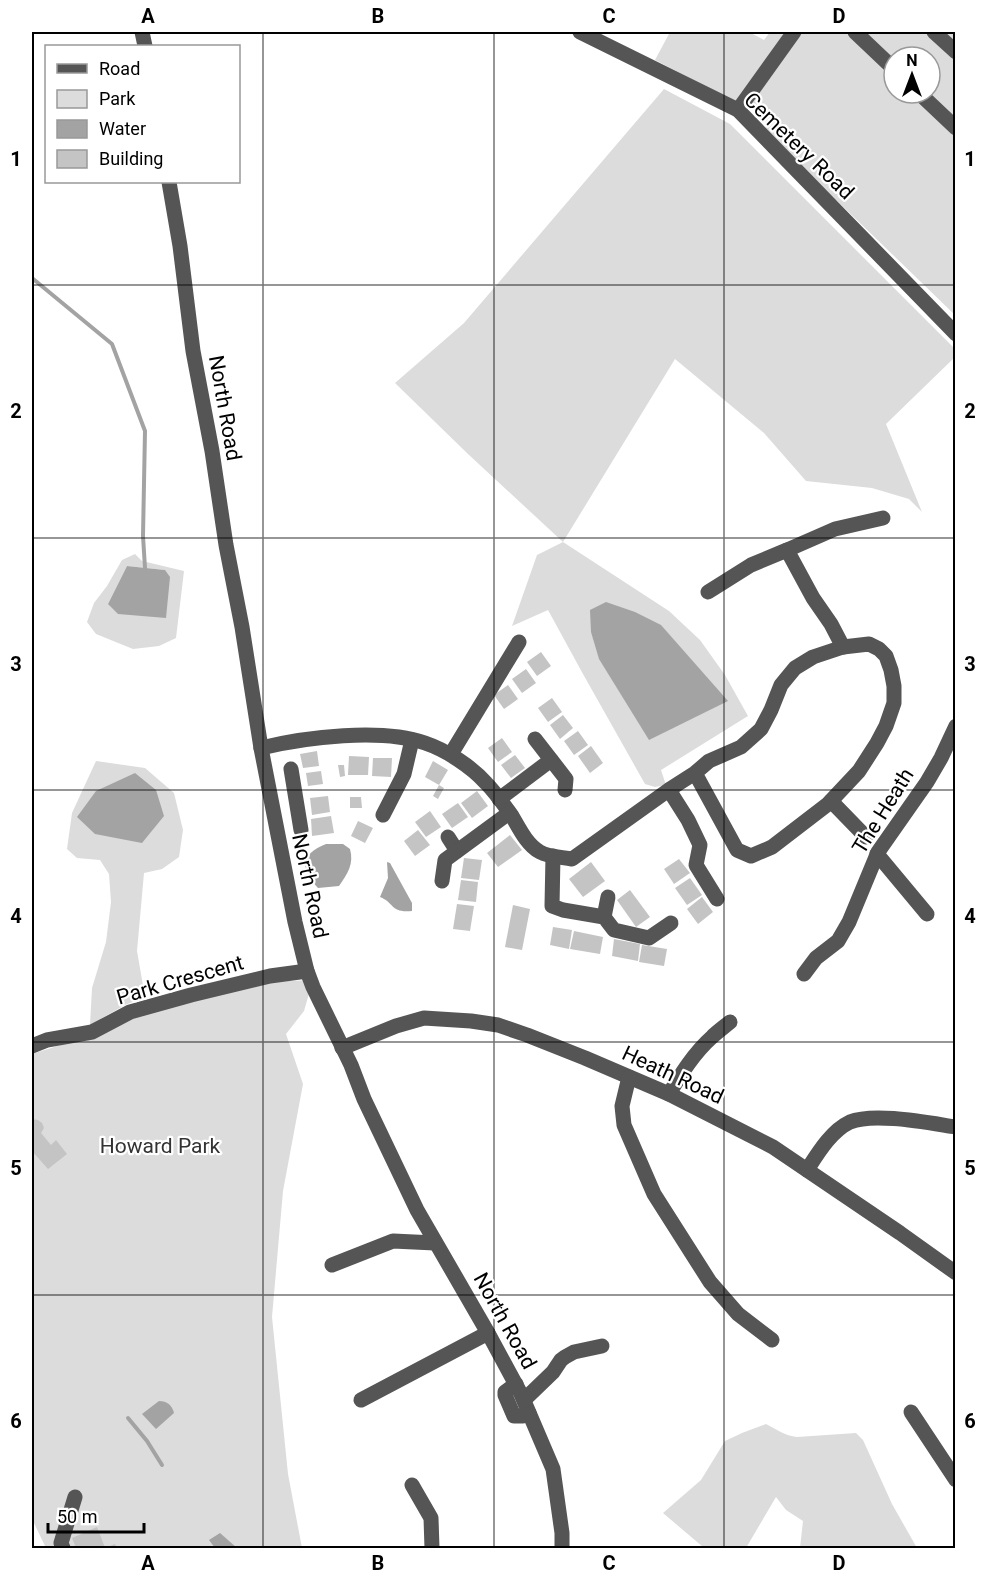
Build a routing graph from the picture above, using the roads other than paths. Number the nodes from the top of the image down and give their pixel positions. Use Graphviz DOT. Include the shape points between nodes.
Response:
graph roads {
  1 [pos="580,32"];
  2 [pos="794,32"];
  3 [pos="855,32"];
  4 [pos="934,32"];
  5 [pos="956,52"];
  6 [pos="882,58"];
  7 [pos="932,105"];
  8 [pos="738,110"];
  9 [pos="956,128"];
  10 [pos="169,183"];
  11 [pos="956,334"];
  12 [pos="883,518"];
  13 [pos="787,550"];
  14 [pos="708,592"];
  15 [pos="519,642"];
  16 [pos="843,647"];
  17 [pos="956,726"];
  18 [pos="535,738"];
  19 [pos="412,740"];
  20 [pos="261,748"];
  21 [pos="451,754"];
  22 [pos="551,760"];
  23 [pos="291,769"];
  24 [pos="694,773"];
  25 [pos="566,790"];
  26 [pos="669,790"];
  27 [pos="499,799"];
  28 [pos="831,801"];
  29 [pos="297,807"];
  30 [pos="273,811"];
  31 [pos="509,813"];
  32 [pos="383,815"];
  33 [pos="301,830"];
  34 [pos="448,837"];
  35 [pos="866,837"];
  36 [pos="458,851"];
  37 [pos="877,854"];
  38 [pos="553,856"];
  39 [pos="442,881"];
  40 [pos="608,897"];
  41 [pos="717,899"];
  42 [pos="927,914"];
  43 [pos="604,917"];
  44 [pos="671,923"];
  45 [pos="308,971"];
  46 [pos="804,975"];
  47 [pos="730,1022"];
  48 [pos="32,1046"];
  49 [pos="342,1048"];
  50 [pos="629,1077"];
  51 [pos="669,1094"];
  52 [pos="956,1127"];
  53 [pos="807,1170"];
  54 [pos="435,1243"];
  55 [pos="332,1265"];
  56 [pos="956,1273"];
  57 [pos="488,1333"];
  58 [pos="772,1340"];
  59 [pos="602,1346"];
  60 [pos="361,1400"];
  61 [pos="527,1406"];
  62 [pos="911,1412"];
  63 [pos="956,1480"];
  64 [pos="412,1485"];
  65 [pos="75,1497"];
  66 [pos="63,1548"];
  67 [pos="432,1548"];
  68 [pos="562,1548"];
  1 -- 8 [label="street, Cemetery Road"];
  2 -- 8 [label="street"];
  3 -- 6 [label="street"];
  4 -- 5 [label="street"];
  7 -- 9 [label="street"];
  8 -- 11 [label="street, Cemetery Road"];
  10 -- 20 [label="street, North Road" via="193,351"];
  12 -- 13 [label="street" via="835,529"];
  13 -- 14 [label="street" via="751,565"];
  13 -- 16 [label="street"];
  15 -- 21 [label="street"];
  16 -- 24 [label="street" via="795,668 781,685 761,729 741,747 709,761"];
  16 -- 28 [label="street" via="869,644 886,656 894,703 878,743"];
  17 -- 37 [label="street, The Heath" via="927,782"];
  18 -- 22 [label="street"];
  19 -- 20 [label="street" via="348,736"];
  19 -- 21 [label="street"];
  19 -- 32 [label="street" via="404,774"];
  20 -- 30 [label="street, North Road"];
  21 -- 27 [label="street"];
  22 -- 25 [label="street" via="566,779"];
  22 -- 27 [label="street"];
  23 -- 29 [label="street"];
  24 -- 26 [label="street"];
  24 -- 28 [label="street" via="737,850 751,856 772,847"];
  26 -- 38 [label="street" via="572,859"];
  26 -- 41 [label="street" via="700,845 696,865"];
  27 -- 31 [label="street"];
  28 -- 35 [label="street"];
  29 -- 30 [label="street"];
  29 -- 33 [label="street"];
  30 -- 45 [label="street, North Road"];
  31 -- 36 [label="street"];
  31 -- 38 [label="street" via="526,839 539,851"];
  34 -- 36 [label="street"];
  36 -- 39 [label="street" via="445,860"];
  37 -- 42 [label="street"];
  37 -- 46 [label="street, The Heath" via="838,941 816,958"];
  38 -- 43 [label="street" via="552,906"];
  40 -- 43 [label="street"];
  43 -- 44 [label="street" via="614,930 650,938"];
  45 -- 48 [label="street, Park Crescent" via="191,995 130,1012 92,1032"];
  45 -- 49 [label="street, North Road"];
  47 -- 51 [label="street" via="703,1046"];
  49 -- 50 [label="street, Heath Road" via="424,1018 471,1021 527,1035"];
  49 -- 54 [label="street, North Road"];
  50 -- 51 [label="street, Heath Road"];
  50 -- 58 [label="street" via="622,1106 624,1125 654,1194 710,1282 738,1314"];
  51 -- 53 [label="street, Heath Road" via="773,1147"];
  52 -- 53 [label="street" via="878,1118 850,1122 832,1136"];
  53 -- 56 [label="street, Heath Road"];
  54 -- 55 [label="street" via="393,1241"];
  54 -- 57 [label="street, North Road"];
  57 -- 60 [label="street"];
  57 -- 61 [label="street, North Road"];
  59 -- 61 [label="street" via="574,1352 561,1360"];
  61 -- 68 [label="street, North Road" via="553,1469"];
  62 -- 63 [label="street"];
  64 -- 67 [label="street" via="431,1518"];
  65 -- 66 [label="street" via="61,1543"];
}
